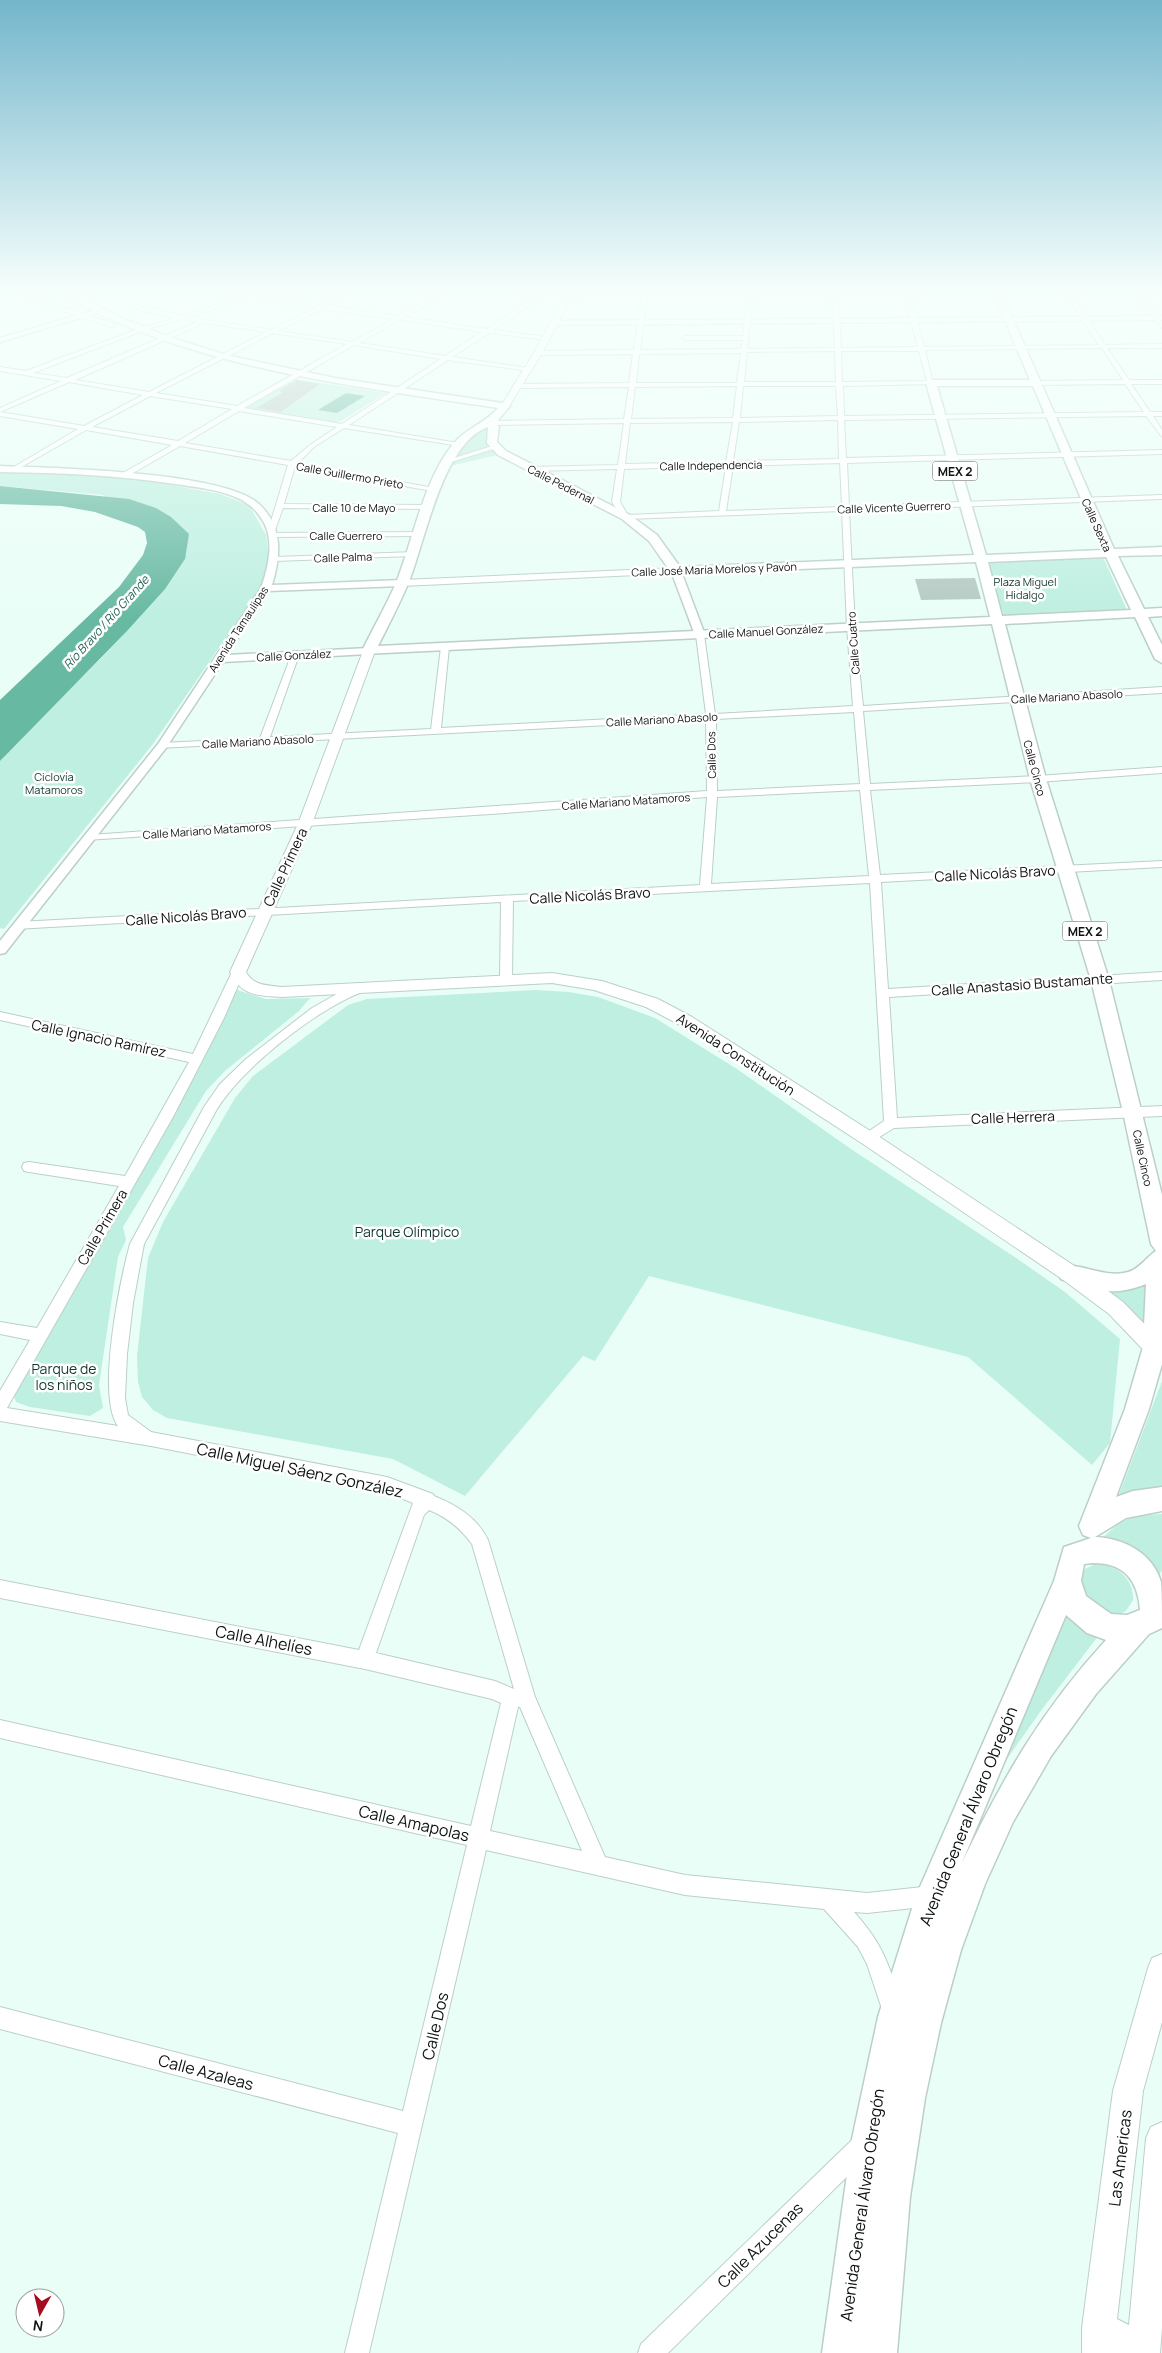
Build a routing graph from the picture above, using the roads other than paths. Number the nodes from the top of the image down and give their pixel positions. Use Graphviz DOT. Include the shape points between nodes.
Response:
graph roads {
  1 [pos="18,402"];
  2 [pos="134,402"];
  3 [pos="198,402"];
  4 [pos="248,402"];
  5 [pos="378,402"];
  6 [pos="464,402"];
  7 [pos="507,402"];
  8 [pos="630,402"];
  9 [pos="738,402"];
  10 [pos="840,402"];
  11 [pos="937,402"];
  12 [pos="1042,402"];
  13 [pos="1139,402"];
  14 [pos="237,408"];
  15 [pos="503,408"];
  16 [pos="0,410"];
  17 [pos="0,414"];
  18 [pos="1148,414"];
  19 [pos="1162,414"];
  20 [pos="1050,416"];
  21 [pos="942,418"];
  22 [pos="840,420"];
  23 [pos="736,421"];
  24 [pos="627,422"];
  25 [pos="490,423"];
  26 [pos="341,426"];
  27 [pos="83,429"];
  28 [pos="1162,436"];
  29 [pos="177,444"];
  30 [pos="458,445"];
  31 [pos="494,447"];
  32 [pos="1162,452"];
  33 [pos="1066,454"];
  34 [pos="952,458"];
  35 [pos="448,461"];
  36 [pos="843,461"];
  37 [pos="292,464"];
  38 [pos="730,465"];
  39 [pos="620,468"];
  40 [pos="0,469"];
  41 [pos="530,469"];
  42 [pos="14,470"];
  43 [pos="126,475"];
  44 [pos="434,490"];
  45 [pos="1162,497"];
  46 [pos="1086,500"];
  47 [pos="964,505"];
  48 [pos="280,506"];
  49 [pos="428,507"];
  50 [pos="846,508"];
  51 [pos="722,513"];
  52 [pos="626,517"];
  53 [pos="272,533"];
  54 [pos="419,534"];
  55 [pos="1162,551"];
  56 [pos="1110,553"];
  57 [pos="412,554"];
  58 [pos="981,558"];
  59 [pos="275,559"];
  60 [pos="848,564"];
  61 [pos="676,571"];
  62 [pos="402,583"];
  63 [pos="266,588"];
  64 [pos="1162,612"];
  65 [pos="1138,613"];
  66 [pos="996,620"];
  67 [pos="852,627"];
  68 [pos="700,635"];
  69 [pos="445,647"];
  70 [pos="369,652"];
  71 [pos="296,656"];
  72 [pos="220,659"];
  73 [pos="1162,659"];
  74 [pos="1162,690"];
  75 [pos="1017,698"];
  76 [pos="858,708"];
  77 [pos="710,716"];
  78 [pos="436,731"];
  79 [pos="335,737"];
  80 [pos="264,740"];
  81 [pos="162,746"];
  82 [pos="1162,770"];
  83 [pos="1038,779"];
  84 [pos="864,786"];
  85 [pos="712,794"];
  86 [pos="304,824"];
  87 [pos="90,838"];
  88 [pos="1162,864"];
  89 [pos="1066,869"];
  90 [pos="875,878"];
  91 [pos="705,889"];
  92 [pos="507,899"];
  93 [pos="264,911"];
  94 [pos="19,926"];
  95 [pos="0,950"];
  96 [pos="238,972"];
  97 [pos="1162,976"];
  98 [pos="506,979"];
  99 [pos="1100,980"];
  100 [pos="358,989"];
  101 [pos="882,993"];
  102 [pos="0,1016"];
  103 [pos="197,1059"];
  104 [pos="1162,1111"];
  105 [pos="1134,1112"];
  106 [pos="891,1123"];
  107 [pos="868,1138"];
  108 [pos="29,1167"];
  109 [pos="128,1182"];
  110 [pos="1162,1244"];
  111 [pos="1158,1271"];
  112 [pos="1069,1273"];
  113 [pos="0,1328"];
  114 [pos="39,1335"];
  115 [pos="1158,1351"];
  116 [pos="0,1406"];
  117 [pos="0,1414"];
  118 [pos="151,1439"];
  119 [pos="427,1499"];
  120 [pos="1162,1499"];
  121 [pos="1093,1524"];
  122 [pos="1070,1569"];
  123 [pos="0,1588"];
  124 [pos="1151,1618"];
  125 [pos="365,1660"];
  126 [pos="518,1698"];
  127 [pos="0,1729"];
  128 [pos="480,1838"];
  129 [pos="598,1865"];
  130 [pos="831,1901"];
  131 [pos="945,1902"];
  132 [pos="1162,1968"];
  133 [pos="895,2017"];
  134 [pos="0,2018"];
  135 [pos="895,2082"];
  136 [pos="412,2126"];
  137 [pos="870,2138"];
  138 [pos="1162,2138"];
  139 [pos="1099,2341"];
  140 [pos="1143,2351"];
  141 [pos="357,2353"];
  142 [pos="650,2353"];
  143 [pos="841,2353"];
  144 [pos="878,2353"];
  1 -- 16 [label="street"];
  2 -- 27 [label="street"];
  3 -- 14 [label="street"];
  4 -- 14 [label="street"];
  5 -- 26 [label="street"];
  6 -- 15 [label="main road"];
  7 -- 15 [label="main road"];
  8 -- 24 [label="street, Calle Dos"];
  9 -- 23 [label="street"];
  10 -- 22 [label="street, Calle Cuatro"];
  11 -- 21 [label="main road, Calle Cinco / MEX 2"];
  12 -- 20 [label="main road, Calle Sexta"];
  13 -- 18 [label="street"];
  14 -- 26 [label="street"];
  14 -- 29 [label="street"];
  15 -- 25 [label="main road, Calle Primera"];
  17 -- 27 [label="street, Calle Guillermo Prieto"];
  18 -- 19 [label="street"];
  18 -- 20 [label="street"];
  18 -- 28 [label="street"];
  20 -- 21 [label="street"];
  20 -- 33 [label="main road, Calle Sexta"];
  21 -- 22 [label="street"];
  21 -- 34 [label="main road, Calle Cinco / MEX 2"];
  22 -- 23 [label="street"];
  22 -- 36 [label="street, Calle Cuatro"];
  23 -- 24 [label="street"];
  23 -- 38 [label="street"];
  24 -- 25 [label="street"];
  24 -- 39 [label="street, Calle Dos"];
  25 -- 30 [label="main road, Calle Primera" via="478,426"];
  25 -- 31 [label="main road" via="494,426"];
  26 -- 30 [label="street"];
  26 -- 37 [label="street"];
  27 -- 29 [label="street, Calle Guillermo Prieto"];
  27 -- 42 [label="street" via="36,454"];
  29 -- 37 [label="street, Calle Guillermo Prieto"];
  29 -- 43 [label="street"];
  30 -- 35 [label="main road, Calle Primera"];
  31 -- 35 [label="street"];
  31 -- 41 [label="main road, Calle Pedernal"];
  32 -- 33 [label="street, Calle Independencia"];
  33 -- 34 [label="street, Calle Independencia"];
  33 -- 46 [label="main road, Calle Sexta"];
  34 -- 36 [label="street, Calle Independencia"];
  34 -- 47 [label="main road, Calle Cinco / MEX 2"];
  35 -- 44 [label="main road, Calle Primera"];
  36 -- 38 [label="street, Calle Independencia"];
  36 -- 50 [label="street, Calle Cuatro"];
  37 -- 44 [label="street, Calle Guillermo Prieto"];
  37 -- 48 [label="street"];
  38 -- 39 [label="street, Calle Independencia"];
  38 -- 51 [label="street"];
  39 -- 41 [label="street, Calle Independencia"];
  39 -- 52 [label="street, Calle Dos" via="616,502"];
  40 -- 42 [label="street, Avenida Tamaulipas"];
  41 -- 52 [label="main road, Calle Pedernal"];
  42 -- 43 [label="street, Avenida Tamaulipas"];
  43 -- 53 [label="street, Avenida Tamaulipas" via="199,485 238,495 258,508"];
  44 -- 49 [label="main road, Calle Primera"];
  45 -- 46 [label="street, Calle Vicente Guerrero"];
  46 -- 47 [label="street, Calle Vicente Guerrero"];
  46 -- 56 [label="main road, Calle Sexta"];
  47 -- 50 [label="street, Calle Vicente Guerrero"];
  47 -- 58 [label="main road, Calle Cinco / MEX 2"];
  48 -- 49 [label="street, Calle 10 de Mayo"];
  48 -- 53 [label="street"];
  49 -- 54 [label="main road, Calle Primera"];
  50 -- 51 [label="street, Calle Vicente Guerrero"];
  50 -- 60 [label="street, Calle Cuatro"];
  51 -- 52 [label="street, Calle Vicente Guerrero"];
  52 -- 61 [label="main road, Calle Dos" via="653,538"];
  53 -- 54 [label="street, Calle Guerrero"];
  53 -- 59 [label="street, Avenida Tamaulipas"];
  54 -- 57 [label="main road, Calle Primera"];
  55 -- 56 [label="main road, Calle José María Morelos y Pavón"];
  56 -- 58 [label="main road, Calle José María Morelos y Pavón"];
  56 -- 65 [label="main road, Calle Sexta"];
  57 -- 59 [label="street, Calle Palma"];
  57 -- 62 [label="main road, Calle Primera"];
  58 -- 60 [label="main road, Calle José María Morelos y Pavón"];
  58 -- 66 [label="main road, Calle Cinco / MEX 2"];
  59 -- 63 [label="street, Avenida Tamaulipas"];
  60 -- 61 [label="main road, Calle José María Morelos y Pavón"];
  60 -- 67 [label="street, Calle Cuatro"];
  61 -- 62 [label="main road, Calle José María Morelos y Pavón"];
  61 -- 68 [label="street, Calle Dos"];
  62 -- 63 [label="street, Calle José María Morelos y Pavón"];
  62 -- 70 [label="main road, Calle Primera"];
  63 -- 72 [label="street, Avenida Tamaulipas"];
  64 -- 65 [label="main road, Calle Manuel González"];
  65 -- 66 [label="main road, Calle Manuel González"];
  65 -- 73 [label="main road, Calle Sexta"];
  66 -- 67 [label="main road, Calle Manuel González"];
  66 -- 75 [label="main road, Calle Cinco / MEX 2"];
  67 -- 68 [label="main road, Calle Manuel González"];
  67 -- 76 [label="street, Calle Cuatro"];
  68 -- 69 [label="main road, Calle Manuel González"];
  68 -- 77 [label="street, Calle Dos"];
  69 -- 70 [label="main road, Calle Manuel González"];
  69 -- 78 [label="street"];
  70 -- 71 [label="street, Calle González"];
  70 -- 79 [label="main road, Calle Primera"];
  71 -- 72 [label="street, Calle González"];
  71 -- 80 [label="street"];
  72 -- 81 [label="street, Avenida Tamaulipas"];
  74 -- 75 [label="street, Calle Mariano Abasolo"];
  75 -- 76 [label="street, Calle Mariano Abasolo"];
  75 -- 83 [label="main road, Calle Cinco / MEX 2"];
  76 -- 77 [label="street, Calle Mariano Abasolo"];
  76 -- 84 [label="street, Calle Cuatro"];
  77 -- 78 [label="street, Calle Mariano Abasolo"];
  77 -- 85 [label="street, Calle Dos"];
  78 -- 79 [label="street, Calle Mariano Abasolo"];
  79 -- 80 [label="street, Calle Mariano Abasolo"];
  79 -- 86 [label="main road, Calle Primera"];
  80 -- 81 [label="street, Calle Mariano Abasolo"];
  81 -- 87 [label="street, Avenida Tamaulipas"];
  82 -- 83 [label="street, Calle Mariano Matamoros"];
  83 -- 84 [label="street, Calle Mariano Matamoros"];
  83 -- 89 [label="main road, Calle Cinco / MEX 2"];
  84 -- 85 [label="street, Calle Mariano Matamoros"];
  84 -- 90 [label="street, Calle Cuatro"];
  85 -- 86 [label="street, Calle Mariano Matamoros"];
  85 -- 91 [label="street, Calle Dos"];
  86 -- 87 [label="street, Calle Mariano Matamoros"];
  86 -- 93 [label="main road, Calle Primera"];
  87 -- 94 [label="street, Avenida Tamaulipas"];
  88 -- 89 [label="street, Calle Nicolás Bravo"];
  89 -- 90 [label="street, Calle Nicolás Bravo"];
  89 -- 99 [label="main road, Calle Cinco / MEX 2"];
  90 -- 91 [label="street, Calle Nicolás Bravo"];
  90 -- 101 [label="street, Calle Cuatro"];
  91 -- 92 [label="street, Calle Nicolás Bravo"];
  92 -- 93 [label="street, Calle Nicolás Bravo"];
  92 -- 98 [label="street"];
  93 -- 94 [label="street, Calle Nicolás Bravo"];
  93 -- 96 [label="main road, Calle Primera"];
  94 -- 95 [label="street, Avenida Tamaulipas"];
  96 -- 100 [label="main road, Avenida Constitución" via="243,982 263,991"];
  96 -- 103 [label="street, Calle Primera"];
  97 -- 99 [label="street, Calle Anastasio Bustamante"];
  98 -- 100 [label="main road, Avenida Constitución"];
  98 -- 107 [label="main road, Avenida Constitución" via="575,981 652,1003"];
  99 -- 101 [label="street, Calle Anastasio Bustamante"];
  99 -- 105 [label="main road, Calle Cinco / MEX 2"];
  100 -- 118 [label="street" via="323,1005 231,1080 214,1102 137,1244 131,1267 117,1388 119,1413 126,1423"];
  101 -- 106 [label="street, Calle Cuatro"];
  102 -- 103 [label="street, Calle Ignacio Ramírez"];
  103 -- 109 [label="street, Calle Primera"];
  104 -- 105 [label="street, Calle Herrera"];
  105 -- 106 [label="street, Calle Herrera"];
  105 -- 110 [label="main road, Calle Cinco / MEX 2"];
  106 -- 107 [label="street"];
  107 -- 112 [label="main road, Avenida Constitución"];
  108 -- 109 [label="street"];
  109 -- 114 [label="street, Calle Primera"];
  111 -- 112 [label="main road" via="1111,1283"];
  111 -- 115 [label="main road"];
  112 -- 115 [label="main road, Avenida Constitución" via="1116,1308"];
  113 -- 114 [label="street"];
  114 -- 116 [label="street, Calle Primera"];
  115 -- 121 [label="main road"];
  117 -- 118 [label="street, Calle Miguel Sáenz González"];
  118 -- 119 [label="street, Calle Miguel Sáenz González" via="387,1485"];
  119 -- 125 [label="street" via="417,1511"];
  119 -- 126 [label="street, Calle Miguel Sáenz González" via="467,1524 479,1540"];
  120 -- 121 [label="main road, Avenida General Álvaro Obregón" via="1133,1502"];
  121 -- 122 [label="main road, Avenida General Álvaro Obregón"];
  122 -- 124 [label="main road" via="1075,1605 1097,1623 1127,1629"];
  122 -- 124 [label="main road" via="1083,1551 1111,1551 1124,1557 1137,1566 1146,1579 1151,1592"];
  122 -- 131 [label="main road, Avenida General Álvaro Obregón"];
  123 -- 125 [label="street, Calle Alhelíes"];
  124 -- 131 [label="main road, Avenida General Álvaro Obregón" via="1105,1658 1044,1737 983,1846"];
  125 -- 126 [label="street, Calle Alhelíes"];
  126 -- 128 [label="street, Calle Dos"];
  126 -- 129 [label="street, Calle Miguel Sáenz González"];
  127 -- 128 [label="street, Calle Amapolas"];
  128 -- 129 [label="street, Calle Amapolas"];
  128 -- 136 [label="street, Calle Dos"];
  129 -- 130 [label="street, Calle Amapolas" via="685,1885"];
  130 -- 131 [label="street, Calle Amapolas"];
  130 -- 133 [label="street" via="853,1924 876,1960"];
  131 -- 133 [label="main road, Avenida General Álvaro Obregón"];
  131 -- 135 [label="main road, Avenida General Álvaro Obregón" via="938,1973 915,2057"];
  132 -- 139 [label="main road, Las Americas" via="1128,2090"];
  133 -- 135 [label="main road, Avenida General Álvaro Obregón"];
  134 -- 136 [label="street, Calle Azaleas"];
  135 -- 137 [label="main road, Avenida General Álvaro Obregón"];
  135 -- 144 [label="main road, Avenida General Álvaro Obregón" via="895,2176"];
  136 -- 141 [label="street, Calle Dos"];
  137 -- 142 [label="street, Calle Azucenas"];
  137 -- 143 [label="main road, Avenida General Álvaro Obregón"];
  138 -- 140 [label="main road"];
  139 -- 140 [label="main road"];
}
